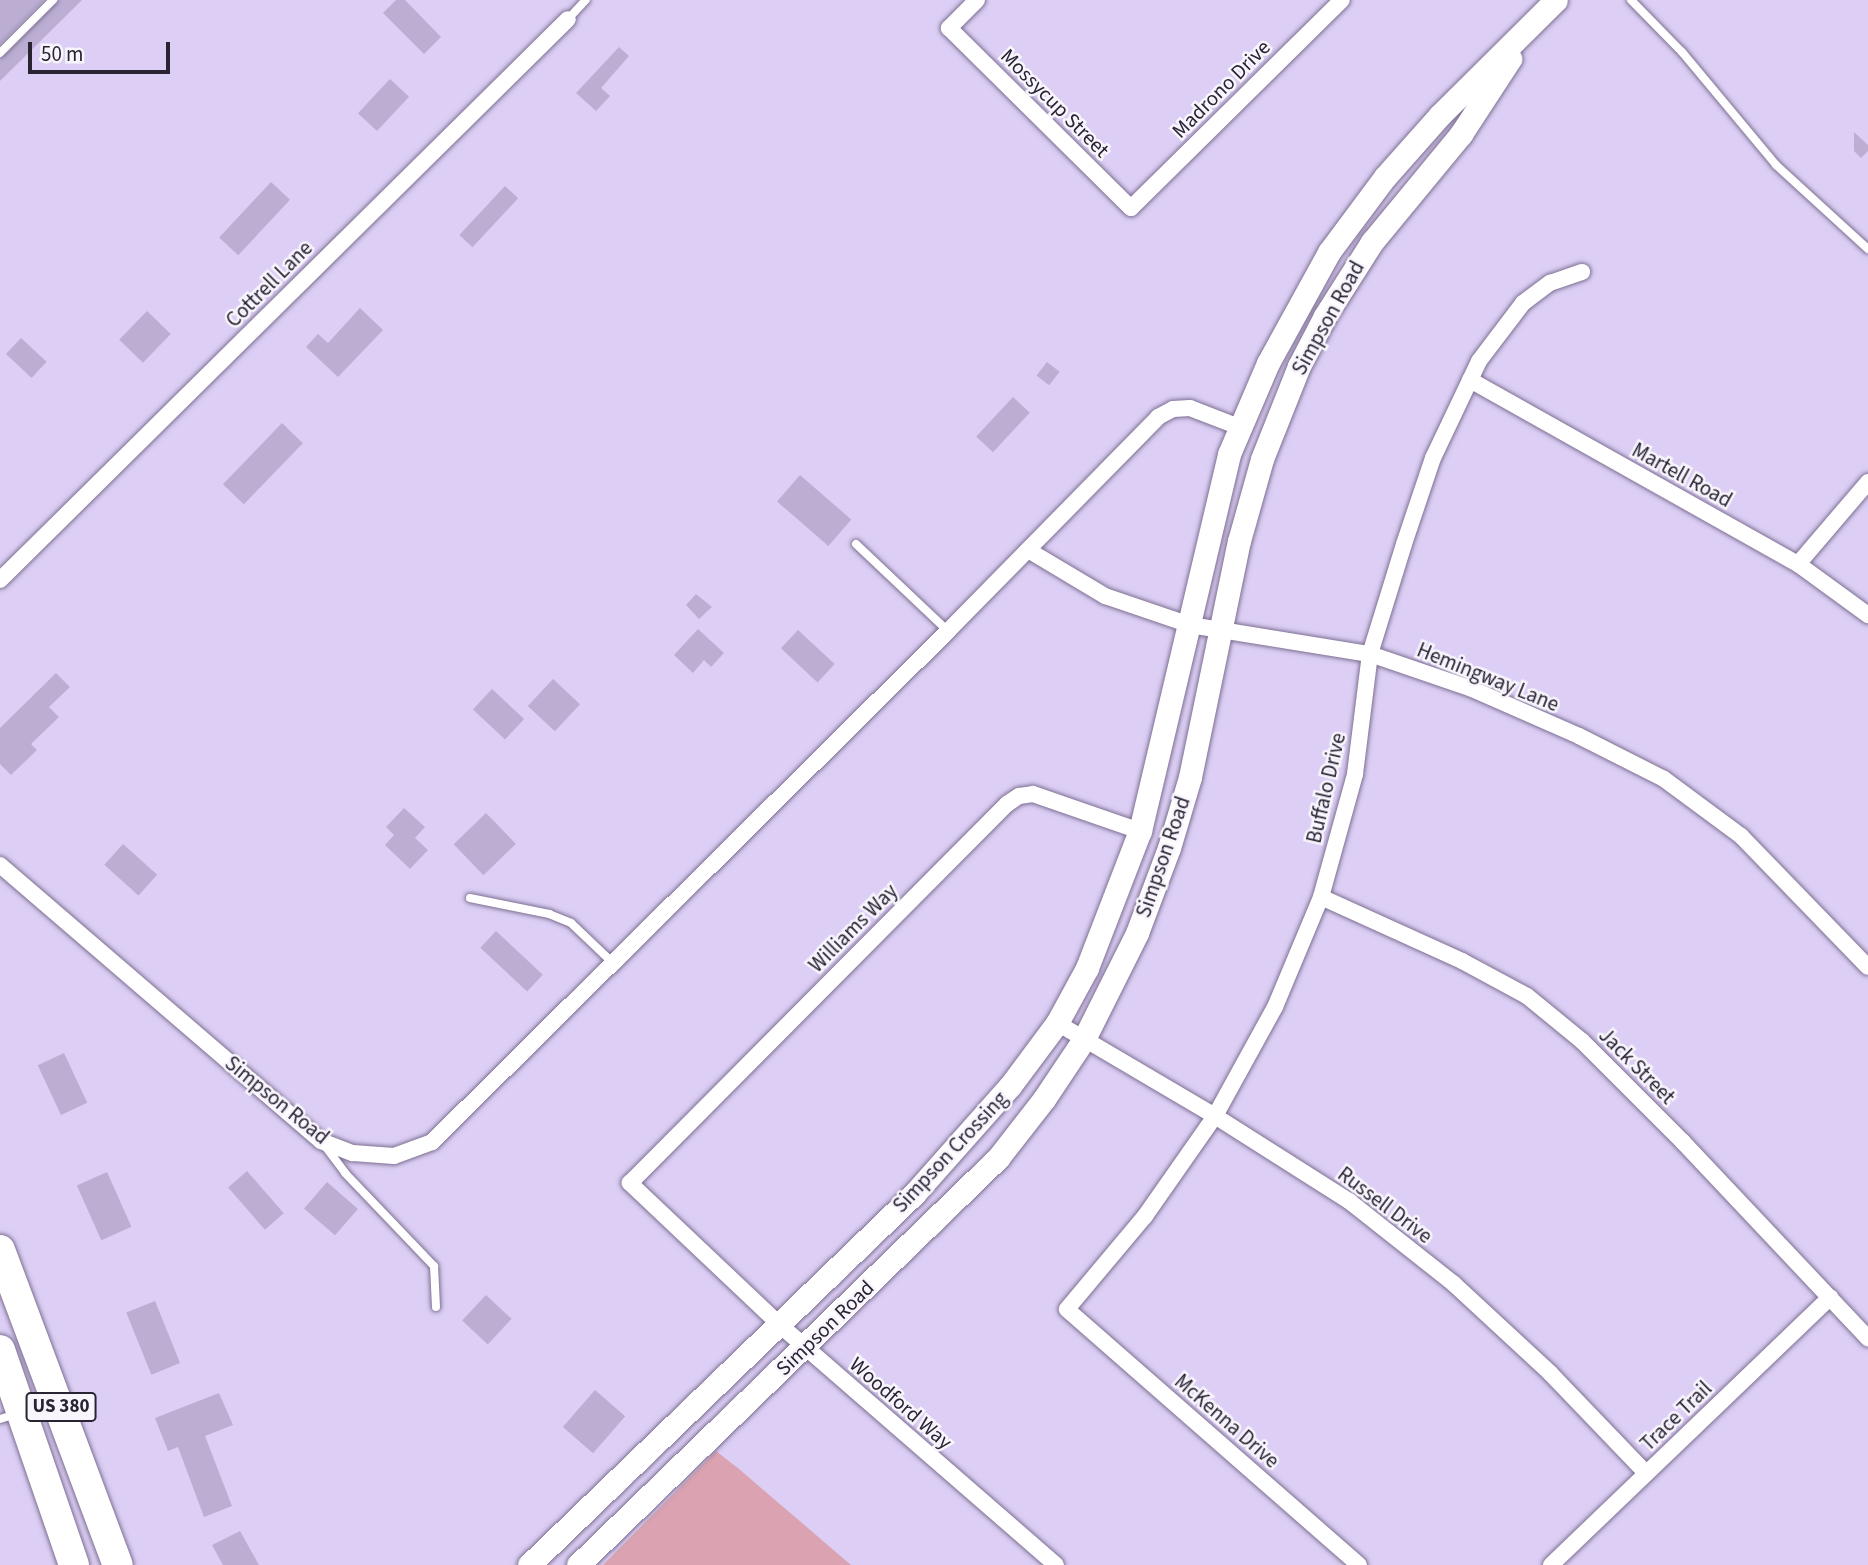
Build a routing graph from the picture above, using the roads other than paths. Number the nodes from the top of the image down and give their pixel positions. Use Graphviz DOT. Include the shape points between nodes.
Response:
graph roads {
  1 [pos="54,0"];
  2 [pos="586,0"];
  3 [pos="977,0"];
  4 [pos="1342,0"];
  5 [pos="1556,0"];
  6 [pos="1631,0"];
  7 [pos="568,19"];
  8 [pos="1535,21"];
  9 [pos="0,53"];
  10 [pos="1131,208"];
  11 [pos="1868,249"];
  12 [pos="1582,272"];
  13 [pos="1470,380"];
  14 [pos="1239,427"];
  15 [pos="1868,482"];
  16 [pos="856,544"];
  17 [pos="1028,550"];
  18 [pos="1798,564"];
  19 [pos="0,580"];
  20 [pos="1868,615"];
  21 [pos="1190,625"];
  22 [pos="1221,630"];
  23 [pos="948,631"];
  24 [pos="1370,654"];
  25 [pos="1140,831"];
  26 [pos="0,864"];
  27 [pos="1321,897"];
  28 [pos="470,898"];
  29 [pos="613,963"];
  30 [pos="1868,967"];
  31 [pos="1057,1023"];
  32 [pos="1084,1039"];
  33 [pos="1215,1116"];
  34 [pos="321,1141"];
  35 [pos="630,1183"];
  36 [pos="0,1250"];
  37 [pos="1830,1297"];
  38 [pos="436,1307"];
  39 [pos="1067,1309"];
  40 [pos="780,1325"];
  41 [pos="1868,1338"];
  42 [pos="805,1347"];
  43 [pos="0,1350"];
  44 [pos="31,1407"];
  45 [pos="1646,1473"];
  46 [pos="74,1565"];
  47 [pos="118,1565"];
  48 [pos="529,1565"];
  49 [pos="578,1565"];
  50 [pos="1055,1565"];
  51 [pos="1359,1565"];
  52 [pos="1551,1565"];
  1 -- 9 [label="lane"];
  2 -- 7 [label="lane"];
  3 -- 10 [label="street, Mossycup Street" via="949,28"];
  4 -- 10 [label="street, Madrono Drive"];
  5 -- 8 [label="street, Simpson Road"];
  6 -- 11 [label="lane" via="1682,52 1776,165"];
  7 -- 19 [label="street, Cottrell Lane"];
  8 -- 14 [label="street, Simpson Road" via="1440,115 1385,177 1329,252 1297,306"];
  8 -- 22 [label="street, Simpson Road" via="1461,134 1372,242 1299,366 1262,459"];
  12 -- 13 [label="street, Buffalo Drive" via="1550,283 1523,303"];
  13 -- 18 [label="street, Martell Road"];
  13 -- 24 [label="street, Buffalo Drive" via="1433,458"];
  14 -- 17 [label="street, Simpson Road" via="1190,408 1173,409 1158,417"];
  14 -- 21 [label="street, Simpson Road"];
  15 -- 18 [label="street"];
  16 -- 23 [label="lane"];
  17 -- 21 [label="street, Hemingway Lane" via="1105,596"];
  17 -- 23 [label="street, Simpson Road"];
  18 -- 20 [label="street, Martell Road"];
  21 -- 22 [label="street, Hemingway Lane"];
  21 -- 25 [label="street, Simpson Crossing"];
  22 -- 24 [label="street, Hemingway Lane"];
  22 -- 32 [label="street, Simpson Road" via="1169,848 1137,933"];
  23 -- 29 [label="street, Simpson Road"];
  24 -- 27 [label="street, Buffalo Drive" via="1354,774"];
  24 -- 30 [label="street, Hemingway Lane" via="1472,689 1664,779 1741,836"];
  25 -- 31 [label="street, Simpson Crossing" via="1087,968"];
  25 -- 35 [label="street, Williams Way" via="1033,794 1007,804"];
  26 -- 34 [label="street, Simpson Road"];
  27 -- 33 [label="street, Buffalo Drive" via="1275,1006"];
  27 -- 37 [label="street, Jack Street" via="1527,996 1582,1041"];
  28 -- 29 [label="lane" via="571,923"];
  29 -- 34 [label="street, Simpson Road" via="432,1142 394,1156 353,1153"];
  31 -- 32 [label="street, Russell Drive"];
  31 -- 40 [label="street, Simpson Crossing" via="1010,1086 914,1194"];
  32 -- 33 [label="street, Russell Drive"];
  32 -- 42 [label="street, Simpson Road" via="998,1158"];
  33 -- 39 [label="street, Buffalo Drive" via="1144,1216"];
  33 -- 45 [label="street, Russell Drive" via="1349,1201 1454,1284 1550,1373"];
  34 -- 38 [label="lane" via="345,1173 434,1266"];
  35 -- 40 [label="street, Woodford Way"];
  36 -- 44 [label="highway, US 380"];
  37 -- 41 [label="street, Jack Street"];
  37 -- 45 [label="street, Trace Trail"];
  39 -- 51 [label="street, McKenna Drive"];
  40 -- 42 [label="street, Woodford Way"];
  40 -- 48 [label="street, Simpson Crossing"];
  42 -- 49 [label="street, Simpson Road"];
  42 -- 50 [label="street, Woodford Way"];
  43 -- 44 [label="highway, US 380"];
  44 -- 46 [label="highway, US 380"];
  44 -- 47 [label="highway, US 380"];
  45 -- 52 [label="street, Trace Trail"];
}
